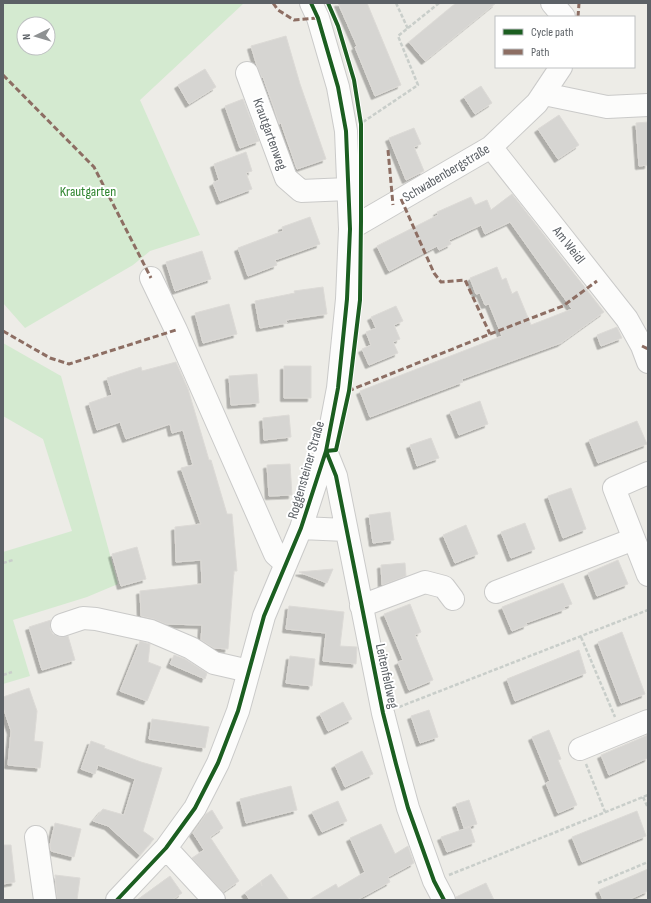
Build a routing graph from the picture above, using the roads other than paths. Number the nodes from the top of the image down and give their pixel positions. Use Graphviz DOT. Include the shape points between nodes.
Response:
graph roads {
  1 [pos="310,3"];
  2 [pos="552,3"];
  3 [pos="563,16"];
  4 [pos="560,68"];
  5 [pos="247,73"];
  6 [pos="544,94"];
  7 [pos="648,105"];
  8 [pos="491,147"];
  9 [pos="348,189"];
  10 [pos="350,229"];
  11 [pos="151,278"];
  12 [pos="646,349"];
  13 [pos="326,451"];
  14 [pos="648,473"];
  15 [pos="301,528"];
  16 [pos="346,530"];
  17 [pos="634,538"];
  18 [pos="286,564"];
  19 [pos="648,575"];
  20 [pos="496,592"];
  21 [pos="453,599"];
  22 [pos="361,606"];
  23 [pos="62,624"];
  24 [pos="249,671"];
  25 [pos="648,721"];
  26 [pos="580,749"];
  27 [pos="36,838"];
  28 [pos="166,848"];
  29 [pos="45,900"];
  30 [pos="117,900"];
  31 [pos="214,900"];
  32 [pos="444,900"];
  1 -- 9 [label="street, Roggensteiner Straße" via="318,18 338,87 346,131"];
  2 -- 3 [label="street"];
  4 -- 6 [label="street, Schwabenbergstraße"];
  5 -- 9 [label="street, Krautgartenweg" via="286,178 301,191"];
  6 -- 7 [label="street" via="607,107"];
  6 -- 8 [label="street, Schwabenbergstraße"];
  8 -- 10 [label="street, Schwabenbergstraße"];
  8 -- 12 [label="street, Am Weidl" via="627,319"];
  9 -- 10 [label="street, Roggensteiner Straße"];
  10 -- 13 [label="street, Roggensteiner Straße" via="347,299 338,388"];
  11 -- 18 [label="street" via="275,554"];
  13 -- 15 [label="street, Roggensteiner Straße"];
  13 -- 16 [label="street, Leitenfeldweg" via="336,476"];
  14 -- 17 [label="street" via="614,488"];
  15 -- 16 [label="street"];
  15 -- 18 [label="street, Roggensteiner Straße"];
  16 -- 22 [label="street, Leitenfeldweg"];
  17 -- 19 [label="street"];
  17 -- 20 [label="street"];
  18 -- 24 [label="street, Roggensteiner Straße" via="264,616"];
  21 -- 22 [label="street" via="444,587 425,582"];
  22 -- 32 [label="street, Leitenfeldweg" via="383,713 404,796 434,881"];
  23 -- 24 [label="street" via="83,618 96,619 151,631 191,648 214,663"];
  24 -- 28 [label="street, Roggensteiner Straße" via="238,711 218,763 195,808"];
  25 -- 26 [label="street"];
  27 -- 29 [label="street"];
  28 -- 30 [label="street, Roggensteiner Straße"];
  28 -- 31 [label="street"];
}
